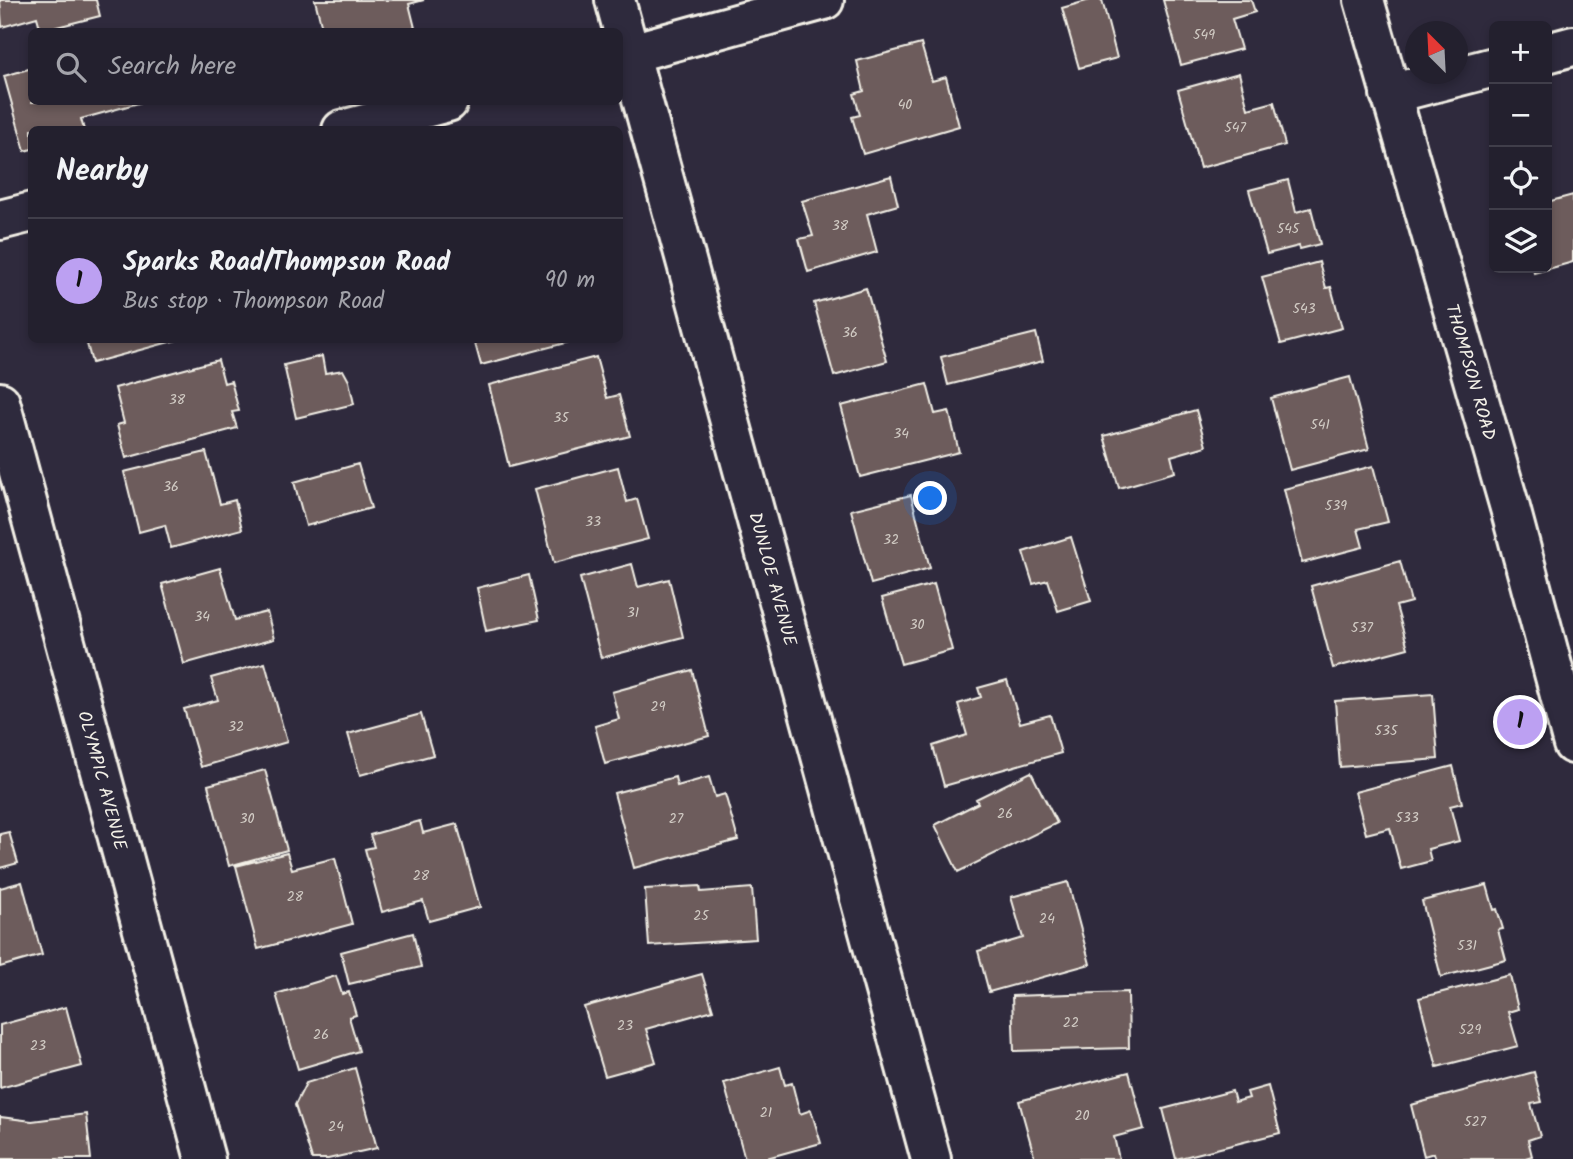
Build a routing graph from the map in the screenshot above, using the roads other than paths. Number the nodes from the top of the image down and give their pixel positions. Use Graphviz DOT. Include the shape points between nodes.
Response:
graph roads {
  1 [pos="615,0"];
  2 [pos="824,0"];
  3 [pos="1364,0"];
  4 [pos="620,28"];
  5 [pos="1573,46"];
  6 [pos="1552,52"];
  7 [pos="624,55"];
  8 [pos="1489,68"];
  9 [pos="1390,94"];
  10 [pos="437,105"];
  11 [pos="357,126"];
  12 [pos="28,213"];
  13 [pos="0,223"];
  14 [pos="0,246"];
  15 [pos="0,401"];
  16 [pos="1573,744"];
  17 [pos="205,1159"];
  18 [pos="931,1159"];
  1 -- 4 [label="street, DUNLOE AVENUE"];
  2 -- 7 [label="street"];
  3 -- 9 [label="street, THOMPSON ROAD"];
  5 -- 6 [label="street"];
  7 -- 18 [label="street, DUNLOE AVENUE"];
  8 -- 9 [label="street"];
  9 -- 16 [label="street, THOMPSON ROAD"];
  10 -- 11 [label="street"];
  12 -- 13 [label="street"];
  13 -- 14 [label="street"];
  15 -- 17 [label="street, OLYMPIC AVENUE"];
}
